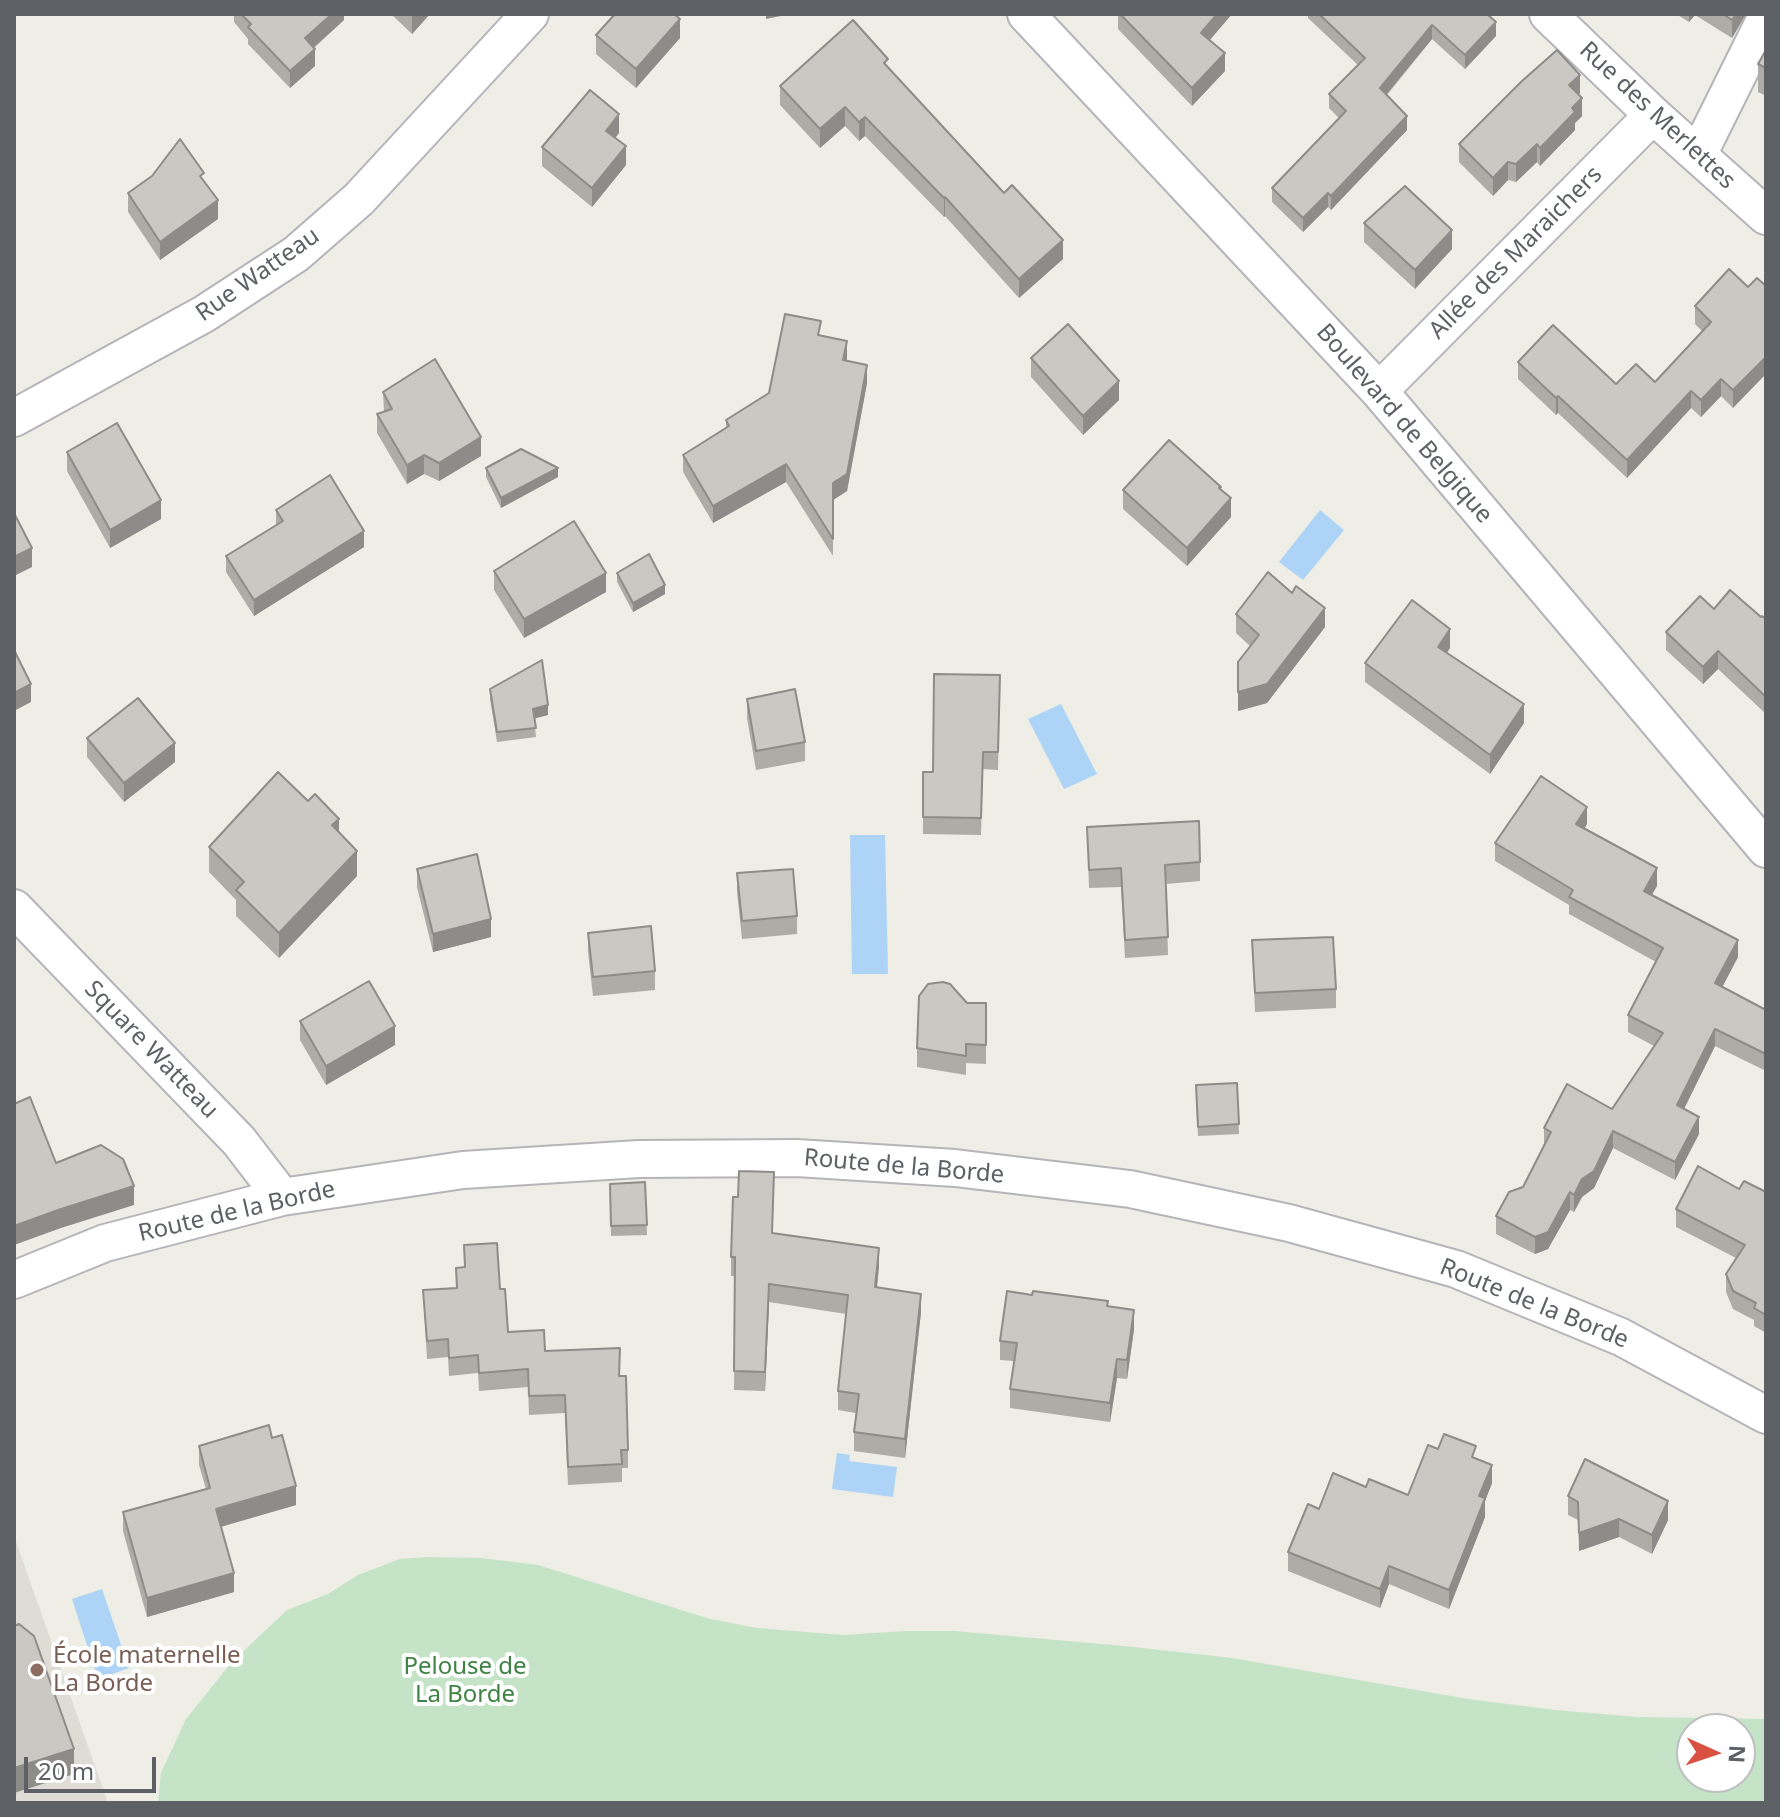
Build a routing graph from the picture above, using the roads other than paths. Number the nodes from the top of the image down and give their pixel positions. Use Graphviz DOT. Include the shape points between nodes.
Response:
graph roads {
  1 [pos="530,14"];
  2 [pos="1026,14"];
  3 [pos="1548,14"];
  4 [pos="1766,18"];
  5 [pos="1653,115"];
  6 [pos="1698,155"];
  7 [pos="1766,216"];
  8 [pos="1379,391"];
  9 [pos="14,418"];
  10 [pos="1766,849"];
  11 [pos="14,908"];
  12 [pos="282,1197"];
  13 [pos="14,1280"];
  14 [pos="1766,1415"];
  1 -- 9 [label="street, Rue Watteau" via="359,199 296,254 204,314"];
  2 -- 8 [label="street, Boulevard de Belgique"];
  3 -- 5 [label="street, Rue des Merlettes"];
  4 -- 6 [label="street"];
  5 -- 6 [label="street, Rue des Merlettes"];
  5 -- 8 [label="street, Allée des Maraichers"];
  6 -- 7 [label="street, Rue des Merlettes"];
  8 -- 10 [label="street, Boulevard de Belgique"];
  11 -- 12 [label="street, Square Watteau" via="239,1141"];
  12 -- 13 [label="street, Route de la Borde" via="105,1243"];
  12 -- 14 [label="street, Route de la Borde" via="463,1170 639,1159 797,1158 955,1168 1130,1189 1289,1223 1456,1269 1621,1337"];
}
